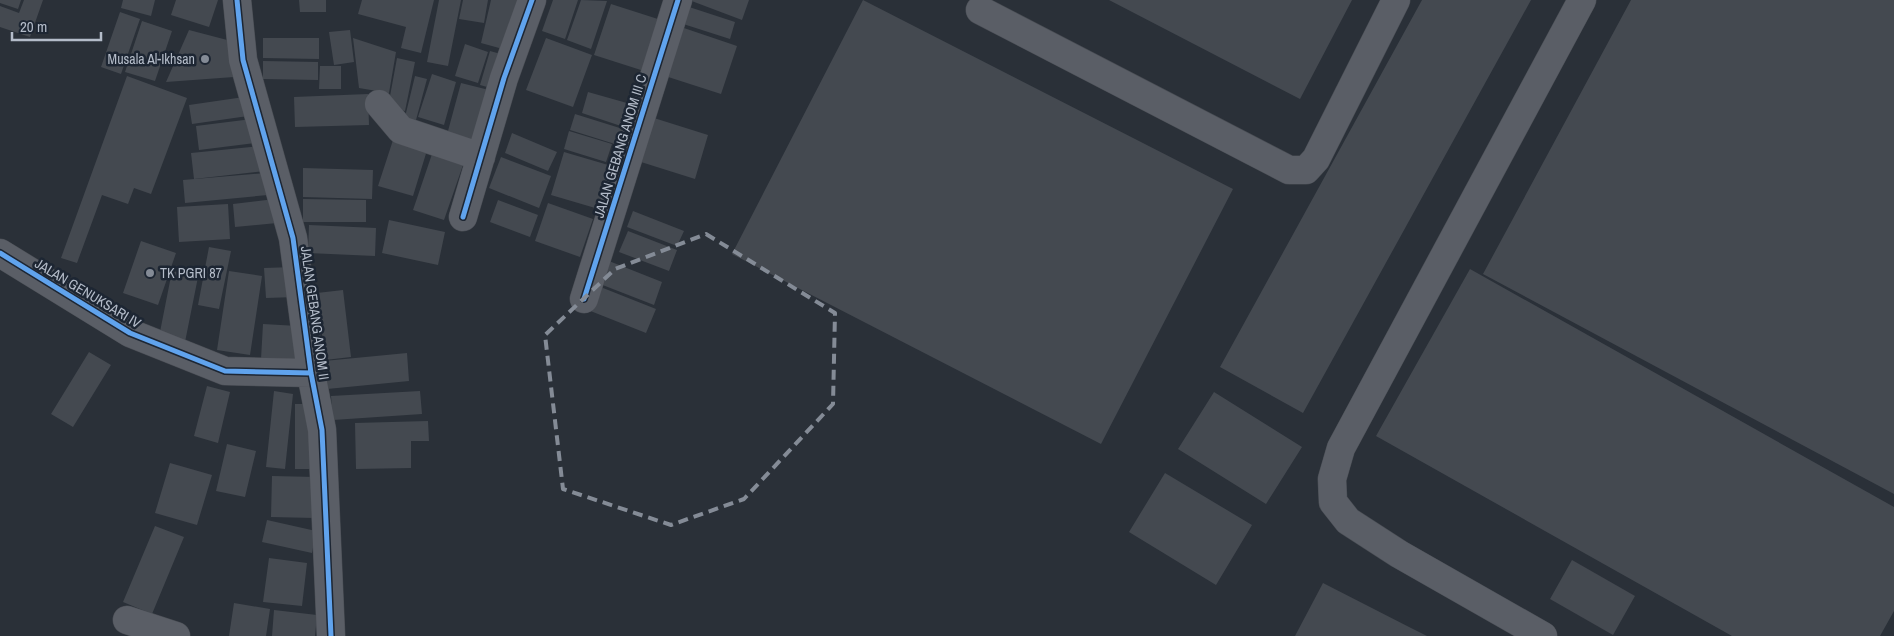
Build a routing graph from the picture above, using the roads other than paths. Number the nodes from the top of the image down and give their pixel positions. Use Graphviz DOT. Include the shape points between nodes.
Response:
graph roads {
  1 [pos="237,0"];
  2 [pos="532,0"];
  3 [pos="1396,0"];
  4 [pos="1582,0"];
  5 [pos="670,2"];
  6 [pos="980,10"];
  7 [pos="379,104"];
  8 [pos="482,157"];
  9 [pos="463,217"];
  10 [pos="0,253"];
  11 [pos="584,299"];
  12 [pos="312,373"];
  13 [pos="127,620"];
  14 [pos="176,636"];
  15 [pos="331,636"];
  16 [pos="1543,636"];
  1 -- 12 [label="street, JALAN GEBANG ANOM II" via="243,60 293,238"];
  2 -- 8 [label="street" via="504,78"];
  3 -- 6 [label="street" via="1316,160 1306,170 1289,170"];
  4 -- 16 [label="street" via="1355,422 1332,479 1333,502 1348,521 1399,554"];
  5 -- 11 [label="street, JALAN GEBANG ANOM III C"];
  7 -- 8 [label="street" via="401,130"];
  8 -- 9 [label="street"];
  10 -- 12 [label="street, JALAN GENUKSARI IV" via="130,333 225,371"];
  12 -- 15 [label="street, JALAN GEBANG ANOM II" via="322,430"];
  13 -- 14 [label="street"];
}
